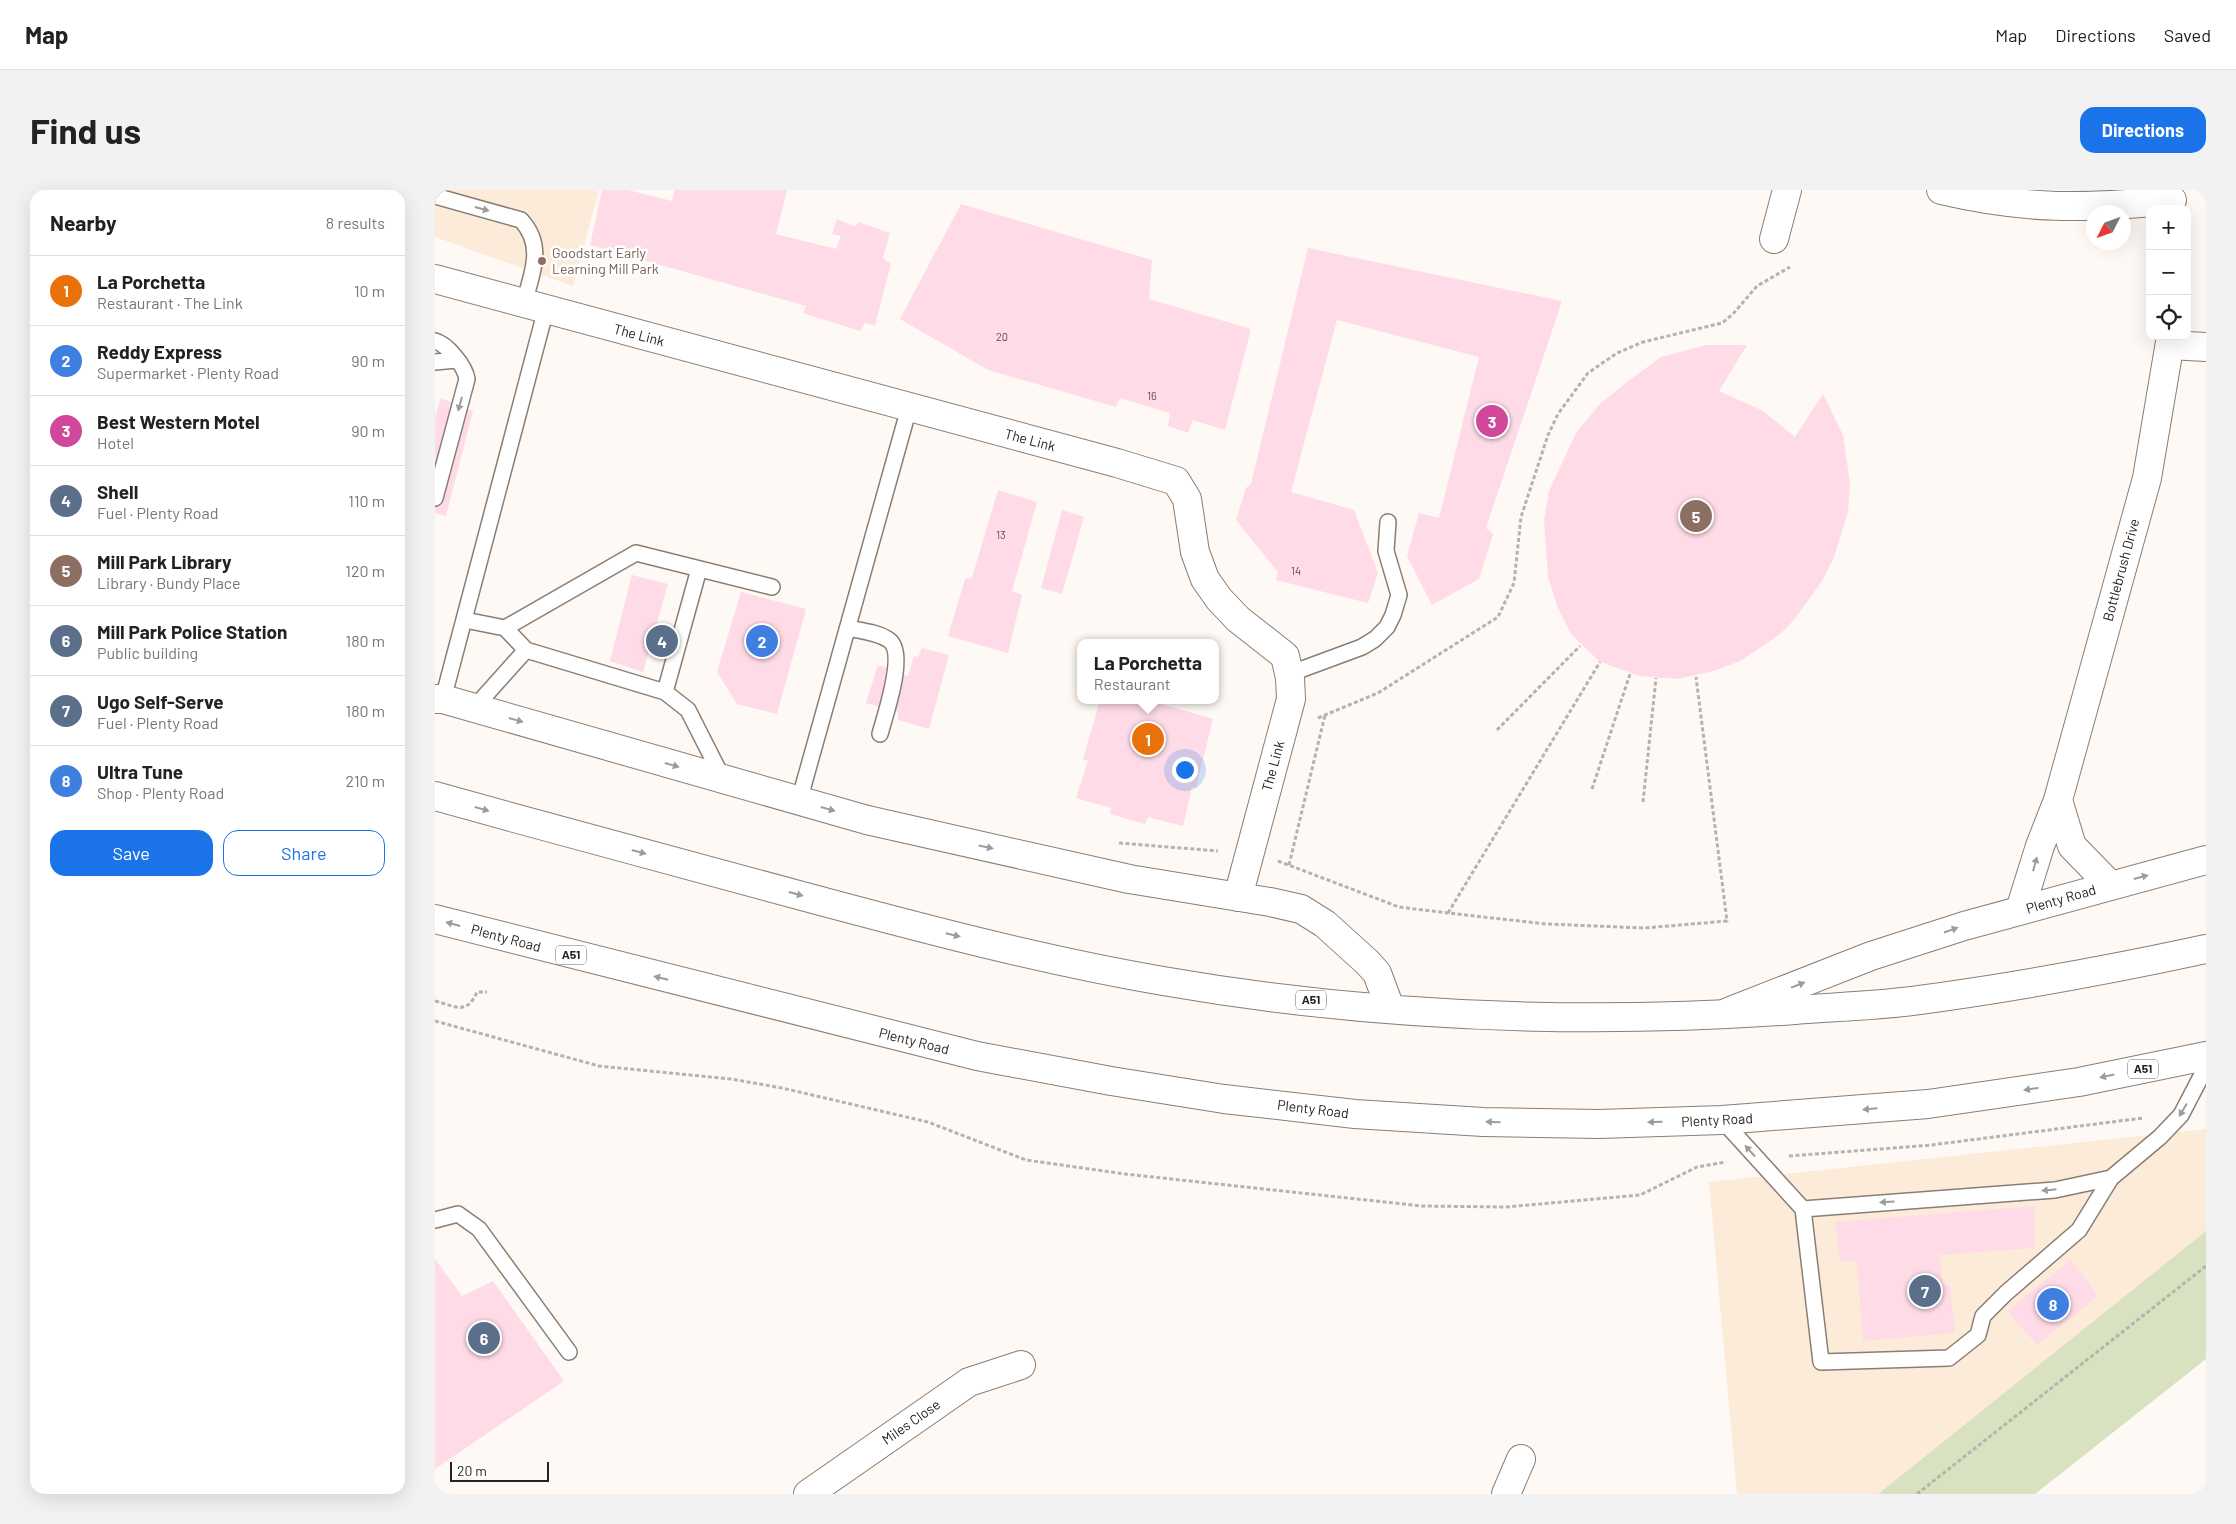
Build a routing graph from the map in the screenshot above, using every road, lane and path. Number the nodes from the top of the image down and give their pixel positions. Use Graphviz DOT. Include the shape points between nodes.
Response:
graph roads {
  1 [pos="1787,190"];
  2 [pos="1941,190"];
  3 [pos="435,196"];
  4 [pos="2172,200"];
  5 [pos="1774,239"];
  6 [pos="1797,260"];
  7 [pos="435,279"];
  8 [pos="535,306"];
  9 [pos="435,341"];
  10 [pos="2170,341"];
  11 [pos="2206,348"];
  12 [pos="456,360"];
  13 [pos="435,362"];
  14 [pos="909,408"];
  15 [pos="435,498"];
  16 [pos="1387,522"];
  17 [pos="699,570"];
  18 [pos="772,587"];
  19 [pos="465,620"];
  20 [pos="505,628"];
  21 [pos="848,628"];
  22 [pos="1580,646"];
  23 [pos="526,650"];
  24 [pos="1600,662"];
  25 [pos="1289,674"];
  26 [pos="1630,674"];
  27 [pos="1696,677"];
  28 [pos="1656,678"];
  29 [pos="665,692"];
  30 [pos="439,699"];
  31 [pos="474,708"];
  32 [pos="1325,714"];
  33 [pos="1497,730"];
  34 [pos="1283,732"];
  35 [pos="880,734"];
  36 [pos="724,780"];
  37 [pos="1592,789"];
  38 [pos="435,796"];
  39 [pos="2058,800"];
  40 [pos="799,801"];
  41 [pos="1643,802"];
  42 [pos="1115,843"];
  43 [pos="1249,854"];
  44 [pos="2206,860"];
  45 [pos="1289,865"];
  46 [pos="2110,885"];
  47 [pos="1238,897"];
  48 [pos="2020,910"];
  49 [pos="1448,913"];
  50 [pos="435,919"];
  51 [pos="2206,949"];
  52 [pos="487,992"];
  53 [pos="435,1001"];
  54 [pos="1390,1008"];
  55 [pos="1720,1015"];
  56 [pos="2206,1056"];
  57 [pos="2206,1067"];
  58 [pos="1721,1120"];
  59 [pos="2111,1178"];
  60 [pos="1803,1209"];
  61 [pos="435,1220"];
  62 [pos="2206,1266"];
  63 [pos="569,1352"];
  64 [pos="1021,1365"];
  65 [pos="1521,1460"];
  66 [pos="808,1494"];
  67 [pos="1506,1494"];
  68 [pos="1917,1494"];
  1 -- 5 [label="main road"];
  2 -- 4 [label="main road" via="1986,201 2068,208"];
  3 -- 8 [label="lane, one-way" via="521,220 531,230 536,245"];
  6 -- 32 [label="path" via="1750,292 1722,323 1643,342 1617,353 1588,373 1557,414 1548,435 1521,517 1514,583 1498,617 1378,693"];
  7 -- 8 [label="main road, The Link"];
  8 -- 14 [label="main road, The Link"];
  8 -- 19 [label="lane"];
  9 -- 12 [label="lane" via="443,343"];
  10 -- 11 [label="main road"];
  10 -- 39 [label="main road, Bottlebrush Drive" via="2147,478"];
  12 -- 13 [label="lane"];
  12 -- 15 [label="lane, one-way" via="466,371 467,378"];
  14 -- 21 [label="lane"];
  14 -- 25 [label="main road, The Link" via="1176,481 1187,499 1195,552 1205,579 1219,600 1238,619 1285,656"];
  16 -- 25 [label="lane" via="1386,550 1399,595 1387,626 1375,639 1362,646"];
  17 -- 18 [label="lane"];
  17 -- 20 [label="lane" via="637,553"];
  17 -- 29 [label="lane"];
  19 -- 20 [label="lane"];
  19 -- 30 [label="lane"];
  20 -- 23 [label="lane"];
  21 -- 35 [label="lane" via="876,633 891,641 896,653 896,671"];
  21 -- 40 [label="lane"];
  22 -- 33 [label="path"];
  23 -- 29 [label="lane"];
  23 -- 31 [label="lane"];
  24 -- 49 [label="path"];
  25 -- 34 [label="main road, The Link" via="1291,699"];
  26 -- 37 [label="path"];
  27 -- 49 [label="path" via="1727,921 1645,928 1546,924"];
  28 -- 41 [label="path"];
  29 -- 36 [label="lane" via="688,710"];
  30 -- 31 [label="main road"];
  31 -- 36 [label="main road, one-way"];
  32 -- 34 [label="path"];
  32 -- 45 [label="path"];
  34 -- 43 [label="main road, The Link"];
  36 -- 40 [label="main road"];
  38 -- 54 [label="main road, Plenty Road / A51, one-way" via="918,927 1047,958 1163,981 1259,995"];
  39 -- 46 [label="main road" via="2072,846"];
  48 -- 39 [label="main road, Bottlebrush Drive, one-way"];
  40 -- 47 [label="main road, one-way" via="867,820 1129,879"];
  42 -- 43 [label="path"];
  43 -- 45 [label="path"];
  43 -- 47 [label="main road, The Link"];
  46 -- 44 [label="main road, Plenty Road, one-way"];
  45 -- 49 [label="path" via="1399,907"];
  46 -- 48 [label="main road, Plenty Road"];
  47 -- 54 [label="main road" via="1301,909 1325,924 1377,973"];
  55 -- 48 [label="main road, Plenty Road, one-way" via="1871,956"];
  58 -- 50 [label="main road, Plenty Road / A51, one-way" via="1599,1124 1483,1122 1355,1114 1224,1099 977,1056"];
  51 -- 55 [label="main road, Plenty Road / A51" via="2022,985 1907,1002"];
  52 -- 53 [label="path" via="477,992 465,1008"];
  54 -- 55 [label="main road, Plenty Road / A51" via="1611,1018"];
  56 -- 58 [label="main road, Plenty Road / A51, one-way" via="2079,1082 1928,1104"];
  57 -- 59 [label="lane, one-way" via="2181,1115"];
  60 -- 58 [label="lane, one-way"];
  59 -- 60 [label="lane, one-way" via="2055,1190"];
  59 -- 60 [label="lane" via="2079,1230 2006,1293 1983,1316 1978,1336 1949,1358 1821,1362"];
  61 -- 63 [label="lane" via="458,1214 479,1228"];
  62 -- 68 [label="path"];
  64 -- 66 [label="main road, Miles Close" via="969,1382"];
  65 -- 67 [label="main road"];
}
